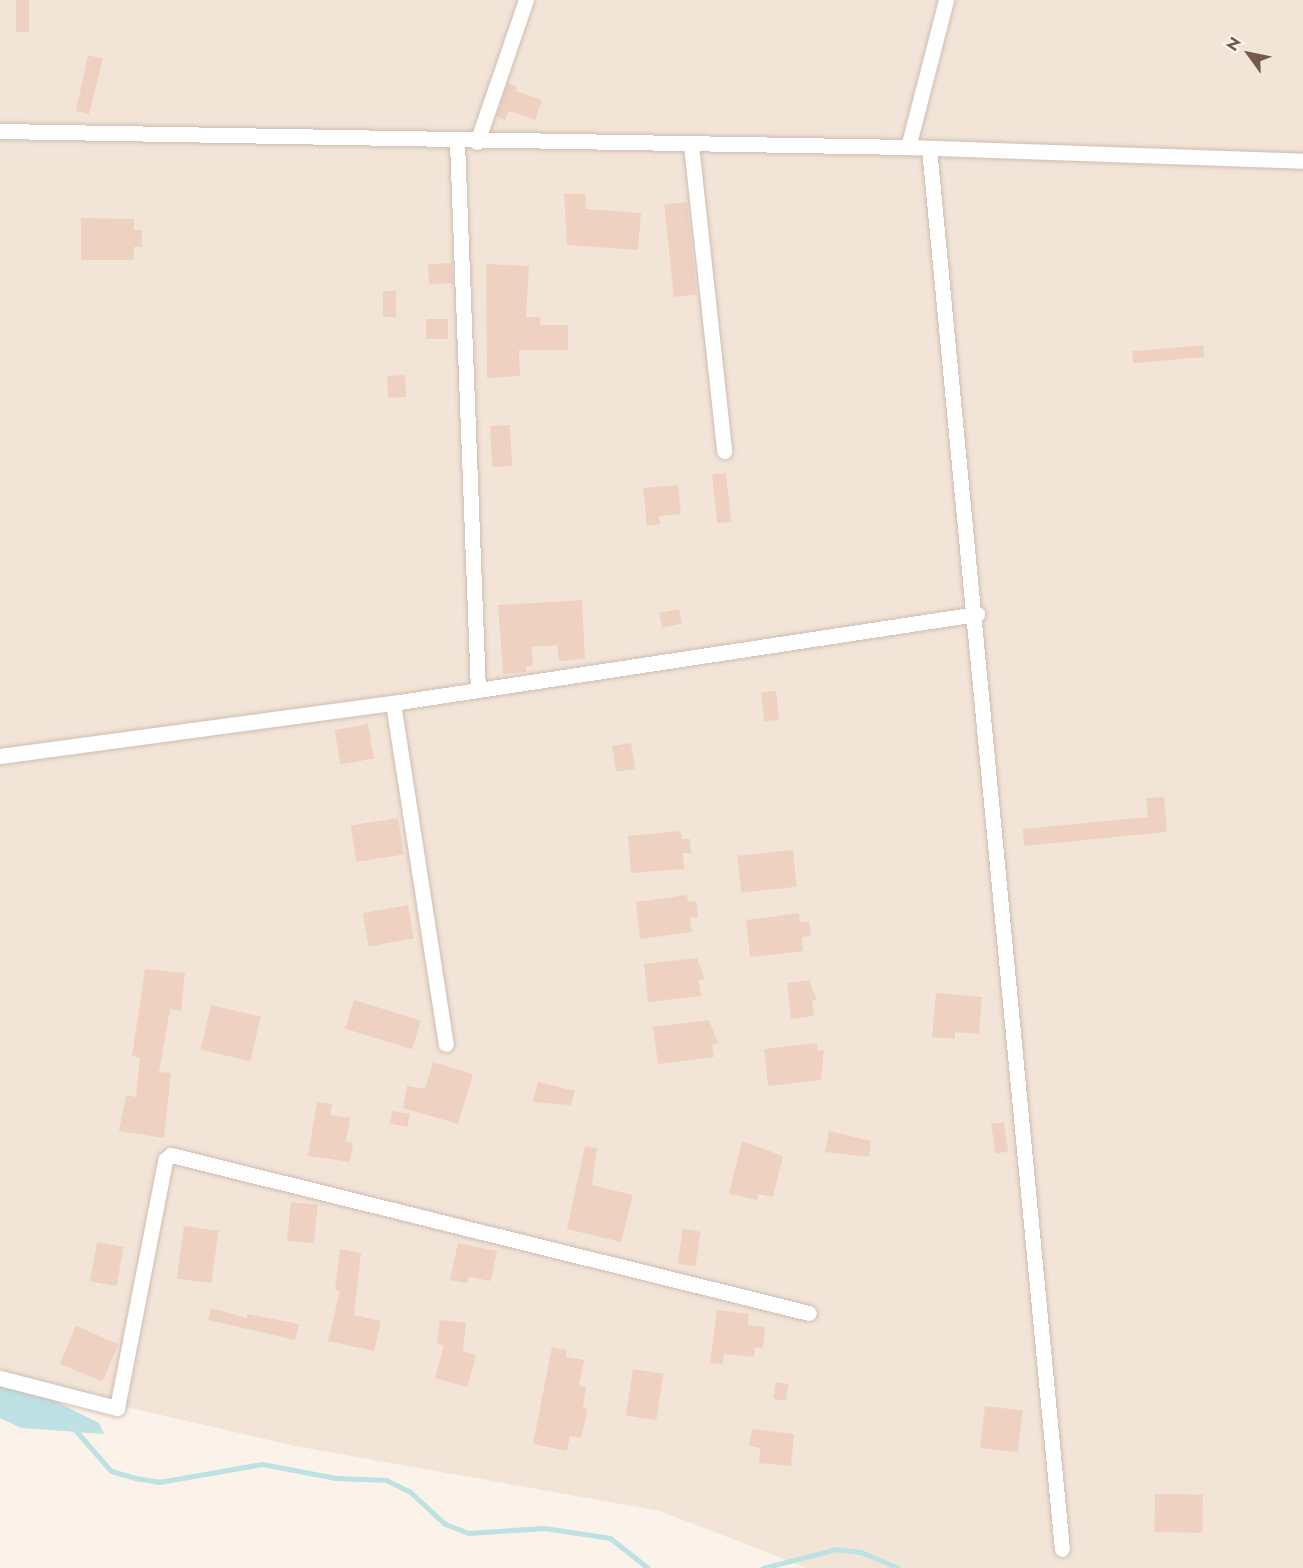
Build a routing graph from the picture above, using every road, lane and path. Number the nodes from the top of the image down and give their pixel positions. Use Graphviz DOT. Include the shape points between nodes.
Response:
graph roads {
  1 [pos="526,0"];
  2 [pos="946,0"];
  3 [pos="0,131"];
  4 [pos="457,142"];
  5 [pos="477,142"];
  6 [pos="691,145"];
  7 [pos="909,147"];
  8 [pos="929,148"];
  9 [pos="1303,161"];
  10 [pos="724,451"];
  11 [pos="977,614"];
  12 [pos="478,690"];
  13 [pos="393,704"];
  14 [pos="0,756"];
  15 [pos="446,1044"];
  16 [pos="808,1313"];
  17 [pos="0,1378"];
  18 [pos="1062,1549"];
  1 -- 5 [label="street"];
  2 -- 7 [label="street"];
  3 -- 4 [label="street"];
  4 -- 5 [label="street"];
  4 -- 12 [label="street"];
  5 -- 6 [label="street"];
  6 -- 7 [label="street"];
  6 -- 10 [label="street"];
  7 -- 8 [label="street"];
  8 -- 9 [label="street"];
  8 -- 11 [label="street"];
  11 -- 12 [label="street"];
  11 -- 18 [label="street"];
  12 -- 13 [label="street"];
  13 -- 14 [label="street"];
  13 -- 15 [label="street"];
  16 -- 17 [label="street" via="171,1155 165,1160 117,1408"];
}
